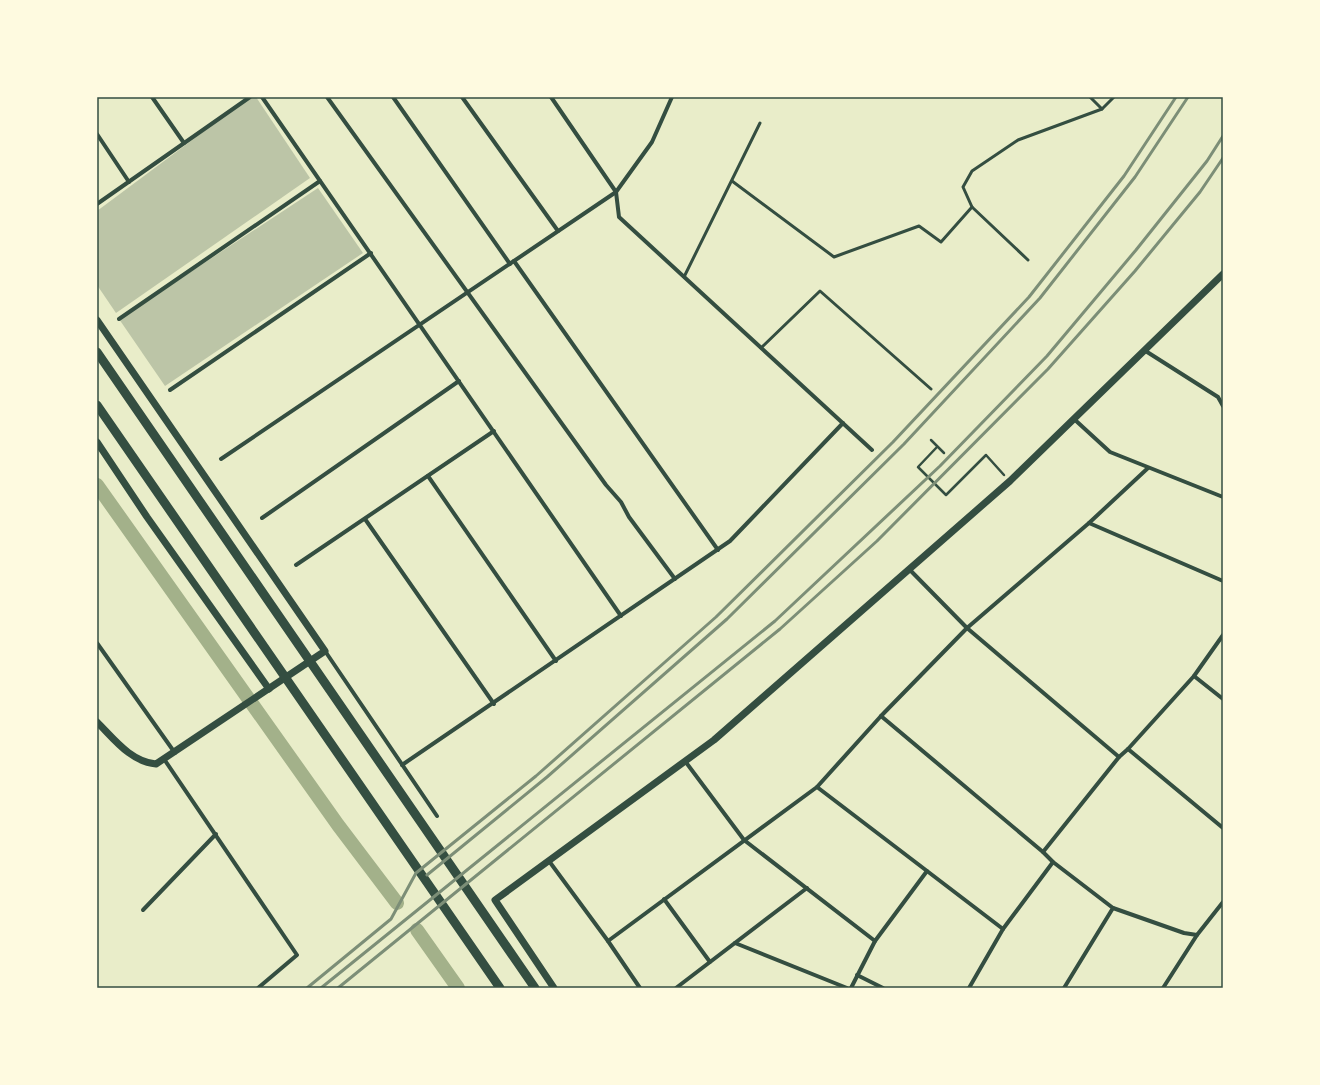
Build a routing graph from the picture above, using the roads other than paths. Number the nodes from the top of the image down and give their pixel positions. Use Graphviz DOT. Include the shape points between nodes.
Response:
graph roads {
  1 [pos="152,97"];
  2 [pos="250,97"];
  3 [pos="262,97"];
  4 [pos="327,97"];
  5 [pos="393,97"];
  6 [pos="462,97"];
  7 [pos="551,97"];
  8 [pos="672,97"];
  9 [pos="1090,97"];
  10 [pos="1114,97"];
  11 [pos="1102,109"];
  12 [pos="760,124"];
  13 [pos="97,134"];
  14 [pos="184,143"];
  15 [pos="320,181"];
  16 [pos="732,181"];
  17 [pos="129,182"];
  18 [pos="616,192"];
  19 [pos="97,204"];
  20 [pos="972,207"];
  21 [pos="558,231"];
  22 [pos="371,253"];
  23 [pos="1028,260"];
  24 [pos="514,261"];
  25 [pos="510,264"];
  26 [pos="1223,274"];
  27 [pos="684,277"];
  28 [pos="467,293"];
  29 [pos="119,319"];
  30 [pos="97,320"];
  31 [pos="421,324"];
  32 [pos="761,348"];
  33 [pos="1144,350"];
  34 [pos="97,352"];
  35 [pos="459,380"];
  36 [pos="931,389"];
  37 [pos="170,390"];
  38 [pos="97,405"];
  39 [pos="1223,406"];
  40 [pos="1074,419"];
  41 [pos="843,423"];
  42 [pos="494,431"];
  43 [pos="97,442"];
  44 [pos="872,450"];
  45 [pos="221,459"];
  46 [pos="1148,468"];
  47 [pos="428,476"];
  48 [pos="1223,497"];
  49 [pos="262,518"];
  50 [pos="365,519"];
  51 [pos="1089,523"];
  52 [pos="718,550"];
  53 [pos="296,565"];
  54 [pos="909,569"];
  55 [pos="675,579"];
  56 [pos="1223,581"];
  57 [pos="622,616"];
  58 [pos="967,628"];
  59 [pos="1223,635"];
  60 [pos="97,642"];
  61 [pos="325,651"];
  62 [pos="556,661"];
  63 [pos="1194,676"];
  64 [pos="269,689"];
  65 [pos="1223,699"];
  66 [pos="494,704"];
  67 [pos="881,716"];
  68 [pos="97,722"];
  69 [pos="1128,749"];
  70 [pos="175,753"];
  71 [pos="1119,757"];
  72 [pos="164,759"];
  73 [pos="684,761"];
  74 [pos="402,765"];
  75 [pos="817,787"];
  76 [pos="437,816"];
  77 [pos="1223,828"];
  78 [pos="216,834"];
  79 [pos="744,840"];
  80 [pos="1044,852"];
  81 [pos="549,860"];
  82 [pos="1053,862"];
  83 [pos="927,871"];
  84 [pos="807,888"];
  85 [pos="664,899"];
  86 [pos="1223,902"];
  87 [pos="1113,908"];
  88 [pos="143,910"];
  89 [pos="1003,928"];
  90 [pos="1197,935"];
  91 [pos="608,940"];
  92 [pos="875,940"];
  93 [pos="735,943"];
  94 [pos="710,962"];
  95 [pos="857,975"];
  96 [pos="258,988"];
  97 [pos="500,988"];
  98 [pos="535,988"];
  99 [pos="554,988"];
  100 [pos="640,988"];
  101 [pos="676,988"];
  102 [pos="847,988"];
  103 [pos="851,988"];
  104 [pos="883,988"];
  105 [pos="969,988"];
  106 [pos="1064,988"];
  107 [pos="1163,988"];
  1 -- 14 [label="street"];
  2 -- 14 [label="street"];
  3 -- 15 [label="street"];
  4 -- 28 [label="street"];
  5 -- 25 [label="street"];
  6 -- 21 [label="street"];
  7 -- 18 [label="street"];
  8 -- 18 [label="street" via="652,142"];
  9 -- 11 [label="lane"];
  10 -- 11 [label="lane"];
  11 -- 20 [label="lane" via="1018,140 972,171 963,187"];
  12 -- 16 [label="lane"];
  13 -- 17 [label="street"];
  14 -- 17 [label="street"];
  15 -- 22 [label="street"];
  15 -- 29 [label="street"];
  16 -- 20 [label="lane" via="834,257 919,226 941,242"];
  16 -- 27 [label="lane"];
  17 -- 19 [label="street"];
  18 -- 21 [label="street"];
  18 -- 27 [label="street" via="620,217"];
  20 -- 23 [label="lane"];
  21 -- 24 [label="street"];
  22 -- 31 [label="street"];
  22 -- 37 [label="street"];
  24 -- 25 [label="street"];
  24 -- 52 [label="street"];
  25 -- 28 [label="street"];
  26 -- 33 [label="street"];
  27 -- 32 [label="street"];
  28 -- 31 [label="street"];
  28 -- 55 [label="street" via="606,485 622,502 629,517"];
  30 -- 61 [label="street"];
  31 -- 35 [label="street"];
  31 -- 45 [label="street"];
  32 -- 36 [label="lane" via="820,291"];
  32 -- 41 [label="street"];
  33 -- 39 [label="street" via="1218,397"];
  33 -- 40 [label="street"];
  34 -- 98 [label="highway"];
  35 -- 42 [label="street"];
  35 -- 49 [label="street"];
  38 -- 97 [label="highway"];
  40 -- 46 [label="street" via="1110,452"];
  40 -- 54 [label="street" via="1010,481"];
  41 -- 44 [label="street"];
  41 -- 52 [label="street" via="730,541"];
  42 -- 47 [label="street"];
  42 -- 57 [label="street"];
  43 -- 64 [label="street"];
  46 -- 48 [label="street"];
  46 -- 51 [label="street"];
  47 -- 50 [label="street"];
  47 -- 62 [label="street"];
  50 -- 53 [label="street"];
  50 -- 66 [label="street"];
  51 -- 56 [label="street"];
  51 -- 58 [label="street"];
  52 -- 55 [label="street"];
  54 -- 58 [label="street"];
  54 -- 73 [label="street" via="714,740"];
  55 -- 57 [label="street"];
  57 -- 62 [label="street"];
  58 -- 67 [label="street"];
  58 -- 71 [label="street"];
  59 -- 63 [label="street"];
  60 -- 70 [label="street"];
  61 -- 64 [label="street"];
  61 -- 74 [label="street"];
  62 -- 66 [label="street"];
  63 -- 65 [label="street"];
  63 -- 69 [label="street"];
  64 -- 70 [label="street"];
  66 -- 74 [label="street"];
  67 -- 75 [label="street"];
  67 -- 80 [label="street"];
  68 -- 72 [label="street" via="126,751 146,763 156,764"];
  69 -- 71 [label="street"];
  69 -- 77 [label="street"];
  70 -- 72 [label="street"];
  71 -- 80 [label="street"];
  72 -- 78 [label="street"];
  73 -- 79 [label="street"];
  73 -- 81 [label="street"];
  74 -- 76 [label="street"];
  75 -- 79 [label="street"];
  75 -- 83 [label="street"];
  78 -- 88 [label="street"];
  78 -- 96 [label="street" via="297,955"];
  79 -- 84 [label="street"];
  79 -- 85 [label="street"];
  80 -- 82 [label="street"];
  81 -- 91 [label="street"];
  81 -- 99 [label="street" via="495,900"];
  82 -- 87 [label="street"];
  82 -- 89 [label="street"];
  83 -- 89 [label="street"];
  83 -- 92 [label="street"];
  84 -- 92 [label="street"];
  84 -- 93 [label="street"];
  85 -- 91 [label="street"];
  85 -- 94 [label="street"];
  86 -- 90 [label="street"];
  87 -- 90 [label="street" via="1184,933"];
  87 -- 106 [label="street"];
  89 -- 105 [label="street"];
  90 -- 107 [label="street"];
  91 -- 100 [label="street"];
  92 -- 95 [label="street"];
  93 -- 94 [label="street"];
  93 -- 102 [label="street"];
  94 -- 101 [label="street"];
  95 -- 103 [label="street"];
  95 -- 104 [label="street"];
}
